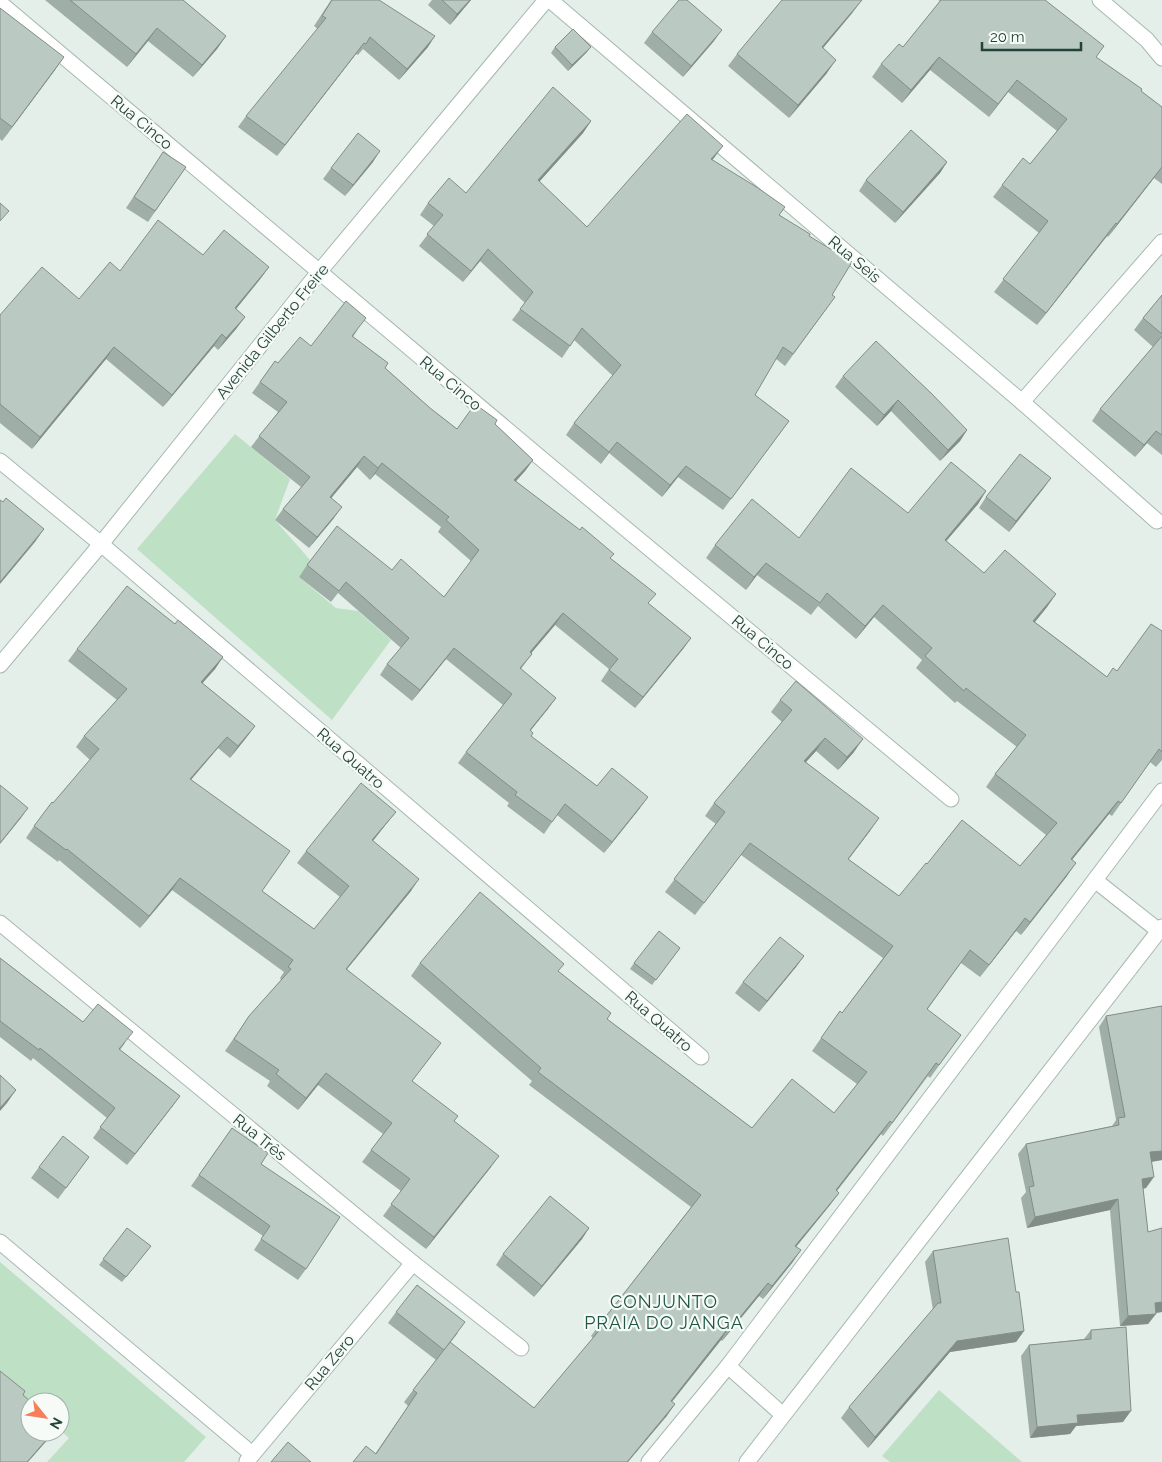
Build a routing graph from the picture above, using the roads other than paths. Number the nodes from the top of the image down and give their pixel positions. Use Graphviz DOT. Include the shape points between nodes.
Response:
graph roads {
  1 [pos="548,0"];
  2 [pos="1100,0"];
  3 [pos="0,3"];
  4 [pos="1162,58"];
  5 [pos="1162,242"];
  6 [pos="319,272"];
  7 [pos="1022,402"];
  8 [pos="0,462"];
  9 [pos="1157,521"];
  10 [pos="101,544"];
  11 [pos="0,665"];
  12 [pos="1162,791"];
  13 [pos="952,799"];
  14 [pos="1096,881"];
  15 [pos="0,923"];
  16 [pos="1160,929"];
  17 [pos="701,1056"];
  18 [pos="0,1242"];
  19 [pos="413,1263"];
  20 [pos="521,1348"];
  21 [pos="728,1366"];
  22 [pos="783,1415"];
  23 [pos="249,1458"];
  24 [pos="649,1462"];
  25 [pos="747,1462"];
  1 -- 6 [label="street, Avenida Gilberto Freire"];
  1 -- 7 [label="street, Rua Seis"];
  2 -- 4 [label="street" via="1147,40"];
  3 -- 6 [label="street, Rua Cinco"];
  5 -- 7 [label="street"];
  6 -- 10 [label="street, Avenida Gilberto Freire"];
  6 -- 13 [label="street, Rua Cinco"];
  7 -- 9 [label="street, Rua Seis"];
  8 -- 10 [label="street, Rua Quatro"];
  10 -- 11 [label="street, Avenida Gilberto Freire"];
  10 -- 17 [label="street, Rua Quatro"];
  12 -- 14 [label="street"];
  14 -- 16 [label="street"];
  14 -- 21 [label="street"];
  15 -- 19 [label="street, Rua Três"];
  16 -- 22 [label="street"];
  18 -- 23 [label="street"];
  19 -- 20 [label="street, Rua Três"];
  19 -- 23 [label="street, Rua Zero"];
  21 -- 22 [label="street"];
  21 -- 24 [label="street"];
  22 -- 25 [label="street"];
}
